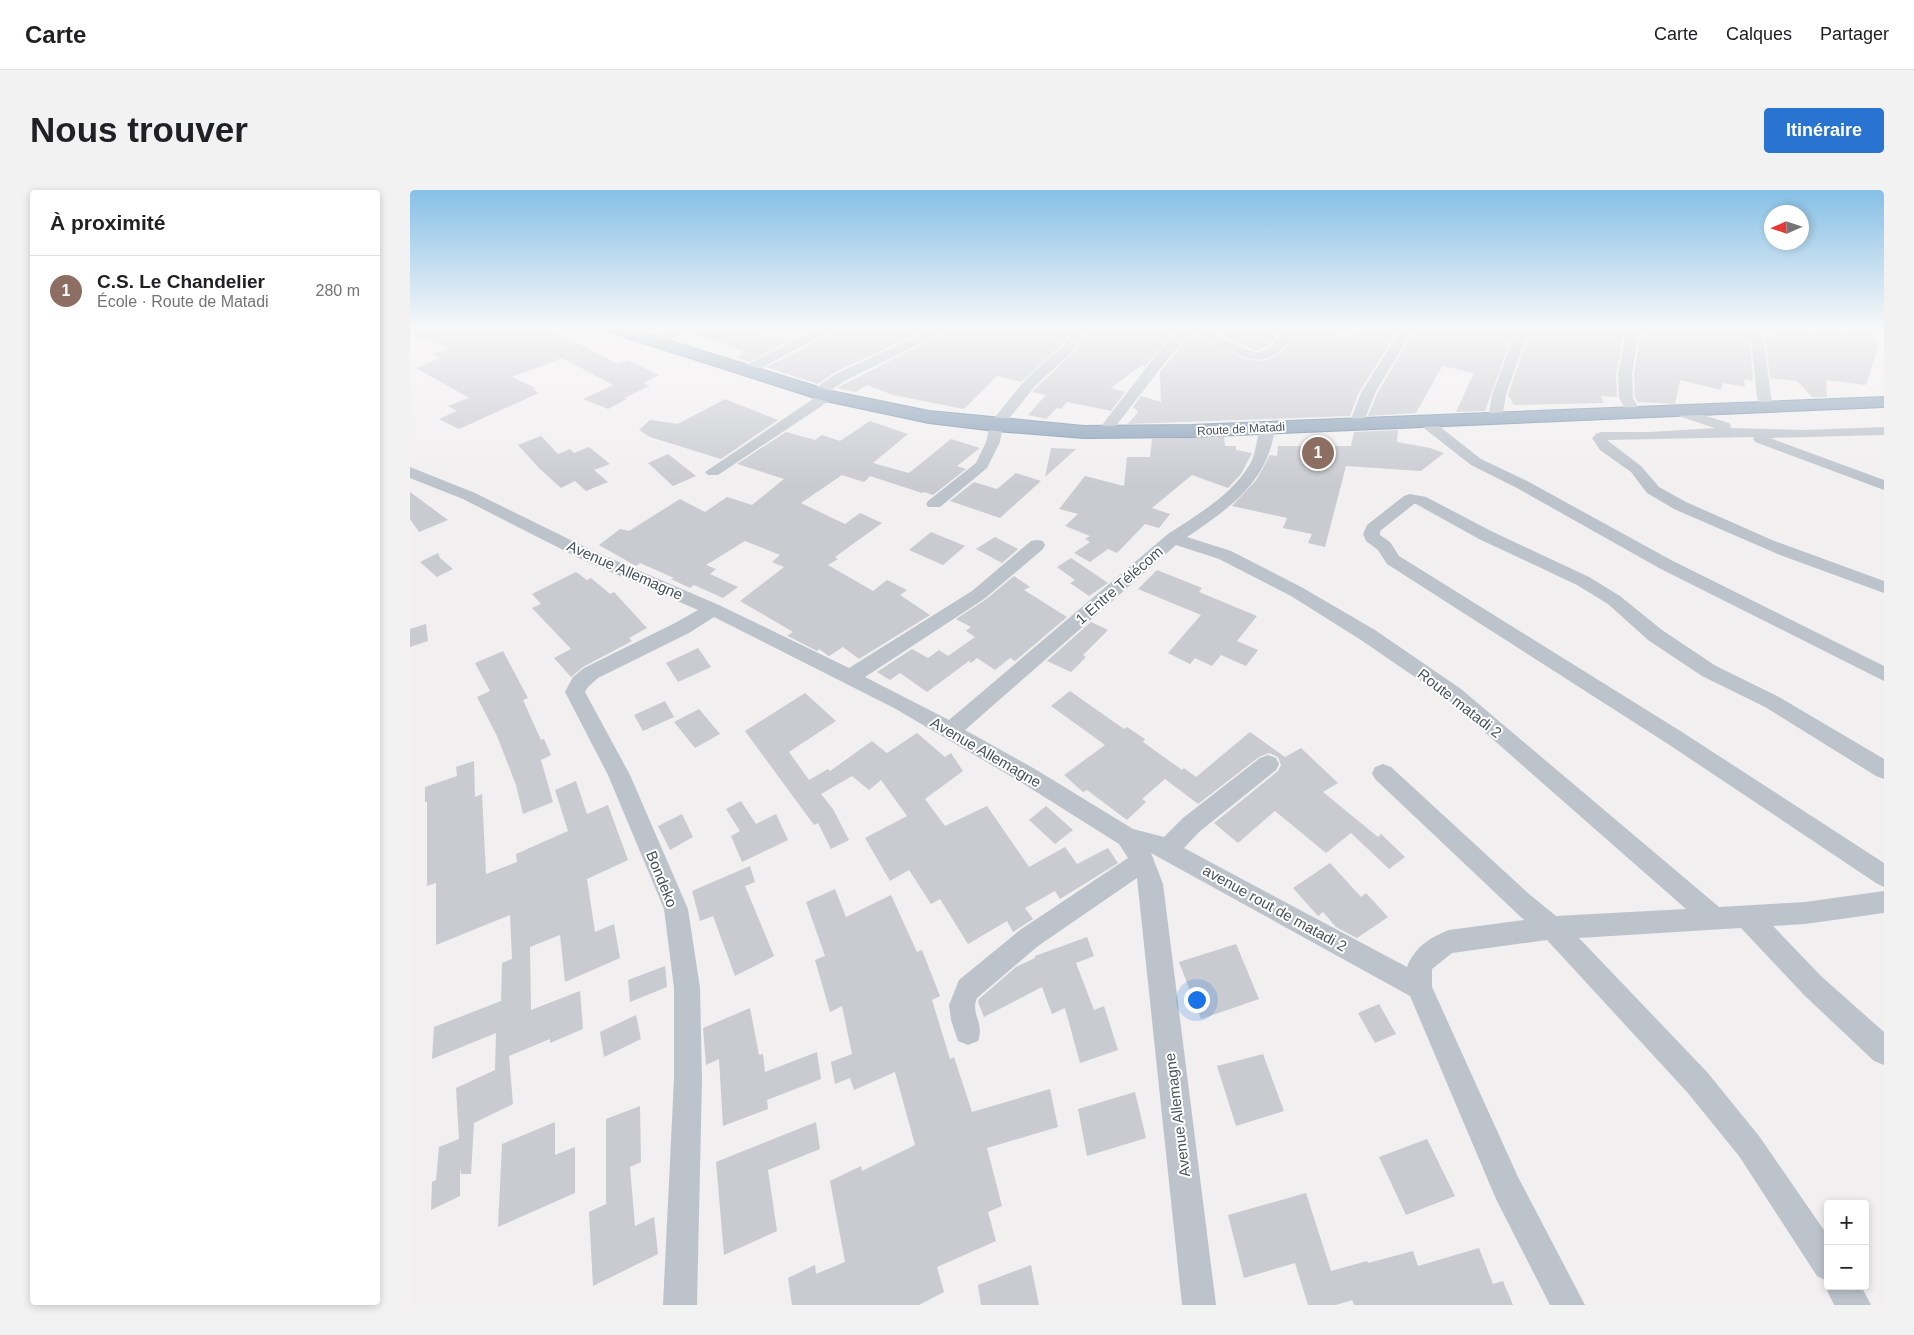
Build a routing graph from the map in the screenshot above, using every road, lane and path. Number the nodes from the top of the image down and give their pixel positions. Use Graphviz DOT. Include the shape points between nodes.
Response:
graph roads {
  1 [pos="774,380"];
  2 [pos="837,380"];
  3 [pos="1033,380"];
  4 [pos="1144,380"];
  5 [pos="1376,380"];
  6 [pos="1505,380"];
  7 [pos="1625,380"];
  8 [pos="1762,380"];
  9 [pos="822,395"];
  10 [pos="1884,402"];
  11 [pos="1768,407"];
  12 [pos="1676,411"];
  13 [pos="1634,412"];
  14 [pos="1495,418"];
  15 [pos="1426,422"];
  16 [pos="1356,424"];
  17 [pos="996,426"];
  18 [pos="1268,427"];
  19 [pos="1884,431"];
  20 [pos="1104,432"];
  21 [pos="1743,432"];
  22 [pos="410,472"];
  23 [pos="713,472"];
  24 [pos="1884,485"];
  25 [pos="934,504"];
  26 [pos="1174,538"];
  27 [pos="1037,545"];
  28 [pos="1884,587"];
  29 [pos="712,609"];
  30 [pos="1884,674"];
  31 [pos="850,677"];
  32 [pos="950,731"];
  33 [pos="1268,764"];
  34 [pos="1884,770"];
  35 [pos="1384,773"];
  36 [pos="1127,837"];
  37 [pos="1167,850"];
  38 [pos="1143,861"];
  39 [pos="1884,876"];
  40 [pos="1884,902"];
  41 [pos="1746,916"];
  42 [pos="1713,917"];
  43 [pos="1552,928"];
  44 [pos="1419,987"];
  45 [pos="968,1031"];
  46 [pos="1884,1051"];
  47 [pos="1824,1260"];
  48 [pos="1844,1290"];
  49 [pos="680,1305"];
  50 [pos="1199,1305"];
  51 [pos="1568,1305"];
  52 [pos="1854,1305"];
  1 -- 9 [label="highway, Route de Matadi"];
  2 -- 9 [label="street"];
  3 -- 17 [label="street"];
  4 -- 20 [label="street"];
  5 -- 16 [label="street"];
  6 -- 14 [label="street"];
  7 -- 13 [label="street" via="1626,398"];
  8 -- 11 [label="street"];
  9 -- 17 [label="highway, Route de Matadi" via="929,417"];
  9 -- 23 [label="street"];
  10 -- 11 [label="highway, Route de Matadi"];
  11 -- 12 [label="highway, Route de Matadi"];
  12 -- 13 [label="highway, Route de Matadi"];
  12 -- 21 [label="street"];
  13 -- 14 [label="highway, Route de Matadi"];
  14 -- 15 [label="highway, Route de Matadi"];
  15 -- 16 [label="highway, Route de Matadi"];
  15 -- 30 [label="street" via="1476,462 1665,564"];
  16 -- 18 [label="highway, Route de Matadi"];
  17 -- 20 [label="highway, Route de Matadi"];
  17 -- 25 [label="street" via="994,442 982,465"];
  18 -- 20 [label="highway, Route de Matadi"];
  18 -- 26 [label="street, 1 Entre Télécom" via="1264,451 1241,486"];
  19 -- 21 [label="street"];
  21 -- 24 [label="street"];
  21 -- 28 [label="street" via="1615,435 1602,436 1599,441 1637,470 1652,490 1690,511 1785,553"];
  22 -- 29 [label="street, Avenue Allemagne" via="469,496 585,554"];
  26 -- 32 [label="street, 1 Entre Télécom"];
  26 -- 42 [label="street, Route matadi 2" via="1225,555 1297,592 1368,635 1454,694"];
  27 -- 31 [label="street" via="978,595"];
  29 -- 31 [label="street, Avenue Allemagne"];
  29 -- 49 [label="street, Bondeko" via="682,628 591,673 580,682 575,692 619,775 676,909 687,988 688,1080"];
  31 -- 32 [label="street, Avenue Allemagne"];
  32 -- 36 [label="street, Avenue Allemagne"];
  33 -- 37 [label="street" via="1191,825"];
  34 -- 39 [label="street" via="1772,702 1709,671 1655,635 1614,600 1583,581 1420,500 1410,499 1373,529 1372,537 1384,546 1393,560 1675,738"];
  35 -- 43 [label="street" via="1520,902"];
  36 -- 37 [label="street, avenue rout de matadi 2"];
  36 -- 38 [label="street, Avenue Allemagne"];
  37 -- 44 [label="street, avenue rout de matadi 2"];
  38 -- 45 [label="street" via="1029,938 968,989 961,998 961,1009"];
  38 -- 50 [label="street, Avenue Allemagne" via="1151,884"];
  40 -- 41 [label="street" via="1805,914"];
  41 -- 42 [label="street"];
  41 -- 46 [label="street" via="1813,986"];
  42 -- 43 [label="street"];
  43 -- 44 [label="street" via="1449,942 1437,948 1419,968"];
  43 -- 47 [label="street" via="1697,1082 1749,1146"];
  44 -- 51 [label="street" via="1508,1188"];
  48 -- 52 [label="street"];
}
